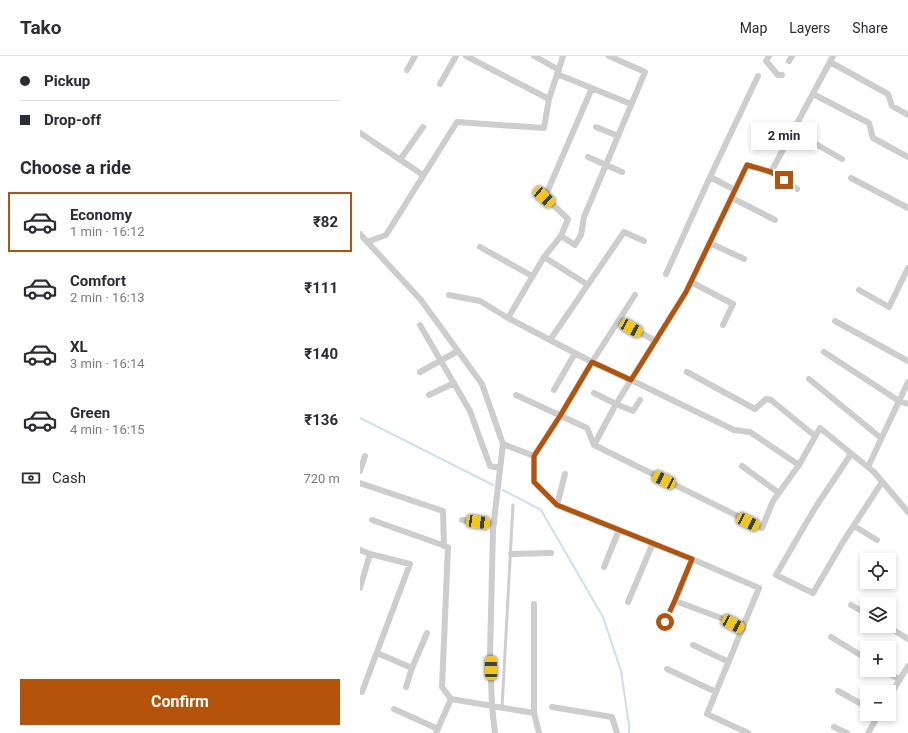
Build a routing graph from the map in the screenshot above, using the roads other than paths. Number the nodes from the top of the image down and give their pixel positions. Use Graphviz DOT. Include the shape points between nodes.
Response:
graph roads {
  1 [pos="415,56"];
  2 [pos="456,56"];
  3 [pos="466,56"];
  4 [pos="534,56"];
  5 [pos="563,56"];
  6 [pos="609,56"];
  7 [pos="769,56"];
  8 [pos="833,56"];
  9 [pos="830,62"];
  10 [pos="407,70"];
  11 [pos="558,72"];
  12 [pos="782,75"];
  13 [pos="758,76"];
  14 [pos="440,84"];
  15 [pos="592,88"];
  16 [pos="812,94"];
  17 [pos="549,99"];
  18 [pos="631,104"];
  19 [pos="908,115"];
  20 [pos="423,127"];
  21 [pos="596,127"];
  22 [pos="793,131"];
  23 [pos="360,133"];
  24 [pos="618,136"];
  25 [pos="588,157"];
  26 [pos="908,157"];
  27 [pos="842,159"];
  28 [pos="400,160"];
  29 [pos="606,165"];
  30 [pos="622,172"];
  31 [pos="771,172"];
  32 [pos="423,175"];
  33 [pos="710,177"];
  34 [pos="851,178"];
  35 [pos="797,189"];
  36 [pos="735,190"];
  37 [pos="732,198"];
  38 [pos="908,208"];
  39 [pos="775,220"];
  40 [pos="360,234"];
  41 [pos="562,236"];
  42 [pos="644,241"];
  43 [pos="367,242"];
  44 [pos="710,243"];
  45 [pos="480,247"];
  46 [pos="544,257"];
  47 [pos="744,259"];
  48 [pos="907,270"];
  49 [pos="666,274"];
  50 [pos="532,276"];
  51 [pos="691,282"];
  52 [pos="588,285"];
  53 [pos="859,290"];
  54 [pos="449,295"];
  55 [pos="635,295"];
  56 [pos="508,318"];
  57 [pos="618,321"];
  58 [pos="835,321"];
  59 [pos="420,325"];
  60 [pos="723,325"];
  61 [pos="550,340"];
  62 [pos="656,341"];
  63 [pos="458,351"];
  64 [pos="824,352"];
  65 [pos="575,353"];
  66 [pos="440,360"];
  67 [pos="908,361"];
  68 [pos="592,362"];
  69 [pos="420,372"];
  70 [pos="687,372"];
  71 [pos="809,379"];
  72 [pos="631,380"];
  73 [pos="908,382"];
  74 [pos="454,383"];
  75 [pos="554,390"];
  76 [pos="594,393"];
  77 [pos="429,395"];
  78 [pos="516,395"];
  79 [pos="640,400"];
  80 [pos="899,401"];
  81 [pos="616,404"];
  82 [pos="908,404"];
  83 [pos="560,416"];
  84 [pos="815,436"];
  85 [pos="881,438"];
  86 [pos="503,444"];
  87 [pos="594,445"];
  88 [pos="851,454"];
  89 [pos="365,456"];
  90 [pos="534,456"];
  91 [pos="799,465"];
  92 [pos="742,466"];
  93 [pos="868,467"];
  94 [pos="500,468"];
  95 [pos="360,471"];
  96 [pos="565,474"];
  97 [pos="882,482"];
  98 [pos="360,483"];
  99 [pos="779,493"];
  100 [pos="513,505"];
  101 [pos="557,505"];
  102 [pos="908,512"];
  103 [pos="372,520"];
  104 [pos="462,520"];
  105 [pos="494,524"];
  106 [pos="854,526"];
  107 [pos="619,530"];
  108 [pos="877,540"];
  109 [pos="653,543"];
  110 [pos="444,546"];
  111 [pos="360,550"];
  112 [pos="370,554"];
  113 [pos="511,554"];
  114 [pos="551,554"];
  115 [pos="692,559"];
  116 [pos="604,567"];
  117 [pos="360,588"];
  118 [pos="675,600"];
  119 [pos="628,602"];
  120 [pos="534,604"];
  121 [pos="851,605"];
  122 [pos="860,610"];
  123 [pos="665,622"];
  124 [pos="742,629"];
  125 [pos="896,632"];
  126 [pos="427,633"];
  127 [pos="831,637"];
  128 [pos="908,639"];
  129 [pos="693,645"];
  130 [pos="377,653"];
  131 [pos="860,655"];
  132 [pos="729,662"];
  133 [pos="908,666"];
  134 [pos="412,668"];
  135 [pos="667,669"];
  136 [pos="895,677"];
  137 [pos="900,680"];
  138 [pos="896,686"];
  139 [pos="406,687"];
  140 [pos="838,691"];
  141 [pos="360,692"];
  142 [pos="716,692"];
  143 [pos="451,699"];
  144 [pos="860,703"];
  145 [pos="492,706"];
  146 [pos="552,707"];
  147 [pos="502,708"];
  148 [pos="394,709"];
  149 [pos="534,713"];
  150 [pos="875,721"];
  151 [pos="834,727"];
  152 [pos="437,731"];
  153 [pos="495,733"];
  154 [pos="539,733"];
  155 [pos="617,733"];
  156 [pos="748,733"];
  157 [pos="847,733"];
  158 [pos="868,733"];
  1 -- 10 [label="street"];
  2 -- 14 [label="street"];
  3 -- 17 [label="street"];
  4 -- 11 [label="street"];
  5 -- 11 [label="street"];
  6 -- 18 [label="street" via="645,72"];
  7 -- 12 [label="street" via="766,61 778,75"];
  8 -- 9 [label="street"];
  9 -- 16 [label="street"];
  9 -- 19 [label="street" via="888,94 892,106"];
  11 -- 15 [label="street"];
  11 -- 17 [label="street"];
  13 -- 33 [label="street"];
  15 -- 18 [label="street"];
  15 -- 41 [label="street" via="544,197 568,219"];
  16 -- 22 [label="street"];
  16 -- 26 [label="street" via="869,123 873,138"];
  17 -- 32 [label="street" via="544,128 457,122"];
  18 -- 24 [label="street"];
  20 -- 28 [label="street"];
  21 -- 24 [label="street"];
  22 -- 27 [label="street"];
  22 -- 31 [label="street"];
  23 -- 28 [label="street"];
  24 -- 29 [label="street"];
  25 -- 29 [label="street"];
  28 -- 32 [label="street"];
  29 -- 30 [label="street"];
  29 -- 41 [label="street" via="584,217 581,235 575,244"];
  31 -- 35 [label="street"];
  31 -- 36 [label="street" via="747,165"];
  32 -- 43 [label="street" via="386,235"];
  33 -- 36 [label="street"];
  33 -- 49 [label="street"];
  34 -- 38 [label="street"];
  36 -- 37 [label="street"];
  37 -- 39 [label="street"];
  37 -- 44 [label="street"];
  40 -- 43 [label="street"];
  41 -- 46 [label="street"];
  42 -- 52 [label="street" via="624,232"];
  43 -- 63 [label="street" via="421,300"];
  44 -- 47 [label="street"];
  44 -- 51 [label="street"];
  45 -- 50 [label="street"];
  46 -- 50 [label="street"];
  46 -- 52 [label="street"];
  48 -- 53 [label="street" via="889,307"];
  50 -- 56 [label="street"];
  51 -- 60 [label="street" via="733,304"];
  51 -- 62 [label="street"];
  52 -- 61 [label="street"];
  54 -- 56 [label="street" via="480,301"];
  55 -- 57 [label="street"];
  56 -- 61 [label="street"];
  57 -- 62 [label="street"];
  57 -- 68 [label="street"];
  58 -- 67 [label="street"];
  59 -- 66 [label="street"];
  61 -- 65 [label="street"];
  62 -- 72 [label="street"];
  63 -- 66 [label="street"];
  63 -- 86 [label="street" via="482,384"];
  64 -- 80 [label="street"];
  65 -- 68 [label="street"];
  65 -- 75 [label="street"];
  66 -- 69 [label="street"];
  66 -- 74 [label="street"];
  68 -- 72 [label="street"];
  68 -- 83 [label="street"];
  70 -- 84 [label="street" via="755,409 766,399 771,400"];
  71 -- 85 [label="street"];
  72 -- 81 [label="street"];
  72 -- 91 [label="street" via="734,430 750,432"];
  73 -- 80 [label="street"];
  74 -- 77 [label="street"];
  74 -- 94 [label="street" via="470,411 490,466"];
  76 -- 81 [label="street"];
  78 -- 83 [label="street"];
  79 -- 81 [label="street" via="633,411"];
  80 -- 82 [label="street"];
  80 -- 85 [label="street"];
  81 -- 87 [label="street"];
  83 -- 87 [label="street" via="587,428"];
  83 -- 90 [label="street"];
  84 -- 88 [label="street" via="820,428"];
  84 -- 91 [label="street"];
  85 -- 93 [label="street"];
  86 -- 90 [label="street"];
  86 -- 94 [label="street"];
  87 -- 99 [label="street" via="762,528"];
  88 -- 93 [label="street"];
  88 -- 106 [label="street" via="815,508 776,575 813,593"];
  89 -- 95 [label="street"];
  90 -- 101 [label="street" via="534,482"];
  91 -- 99 [label="street"];
  92 -- 99 [label="street"];
  93 -- 97 [label="street"];
  94 -- 105 [label="street"];
  96 -- 101 [label="street"];
  97 -- 102 [label="street"];
  97 -- 106 [label="street"];
  98 -- 110 [label="street" via="443,511"];
  100 -- 113 [label="lane"];
  101 -- 107 [label="street"];
  103 -- 110 [label="street"];
  104 -- 105 [label="street"];
  105 -- 145 [label="street" via="490,655"];
  106 -- 108 [label="street"];
  107 -- 109 [label="street"];
  107 -- 116 [label="street"];
  109 -- 115 [label="street"];
  109 -- 119 [label="street"];
  110 -- 143 [label="street" via="448,547 442,687"];
  111 -- 112 [label="street"];
  112 -- 117 [label="street"];
  112 -- 130 [label="street" via="410,564"];
  113 -- 114 [label="street"];
  113 -- 147 [label="lane"];
  115 -- 118 [label="street"];
  115 -- 124 [label="street" via="759,588"];
  118 -- 123 [label="street"];
  118 -- 124 [label="street" via="724,618"];
  120 -- 149 [label="street"];
  121 -- 122 [label="street"];
  124 -- 132 [label="street"];
  125 -- 128 [label="street"];
  126 -- 134 [label="street"];
  127 -- 131 [label="street"];
  129 -- 132 [label="street"];
  130 -- 134 [label="street"];
  130 -- 141 [label="street"];
  132 -- 142 [label="street"];
  133 -- 137 [label="street"];
  134 -- 139 [label="street"];
  135 -- 142 [label="street"];
  136 -- 137 [label="street"];
  137 -- 138 [label="street"];
  140 -- 144 [label="street"];
  142 -- 156 [label="street" via="708,714"];
  143 -- 145 [label="street"];
  143 -- 152 [label="street"];
  145 -- 147 [label="street"];
  145 -- 153 [label="street"];
  146 -- 155 [label="street" via="612,717"];
  147 -- 149 [label="street"];
  148 -- 152 [label="street"];
  149 -- 154 [label="street"];
  150 -- 158 [label="street"];
  151 -- 157 [label="street"];
}
